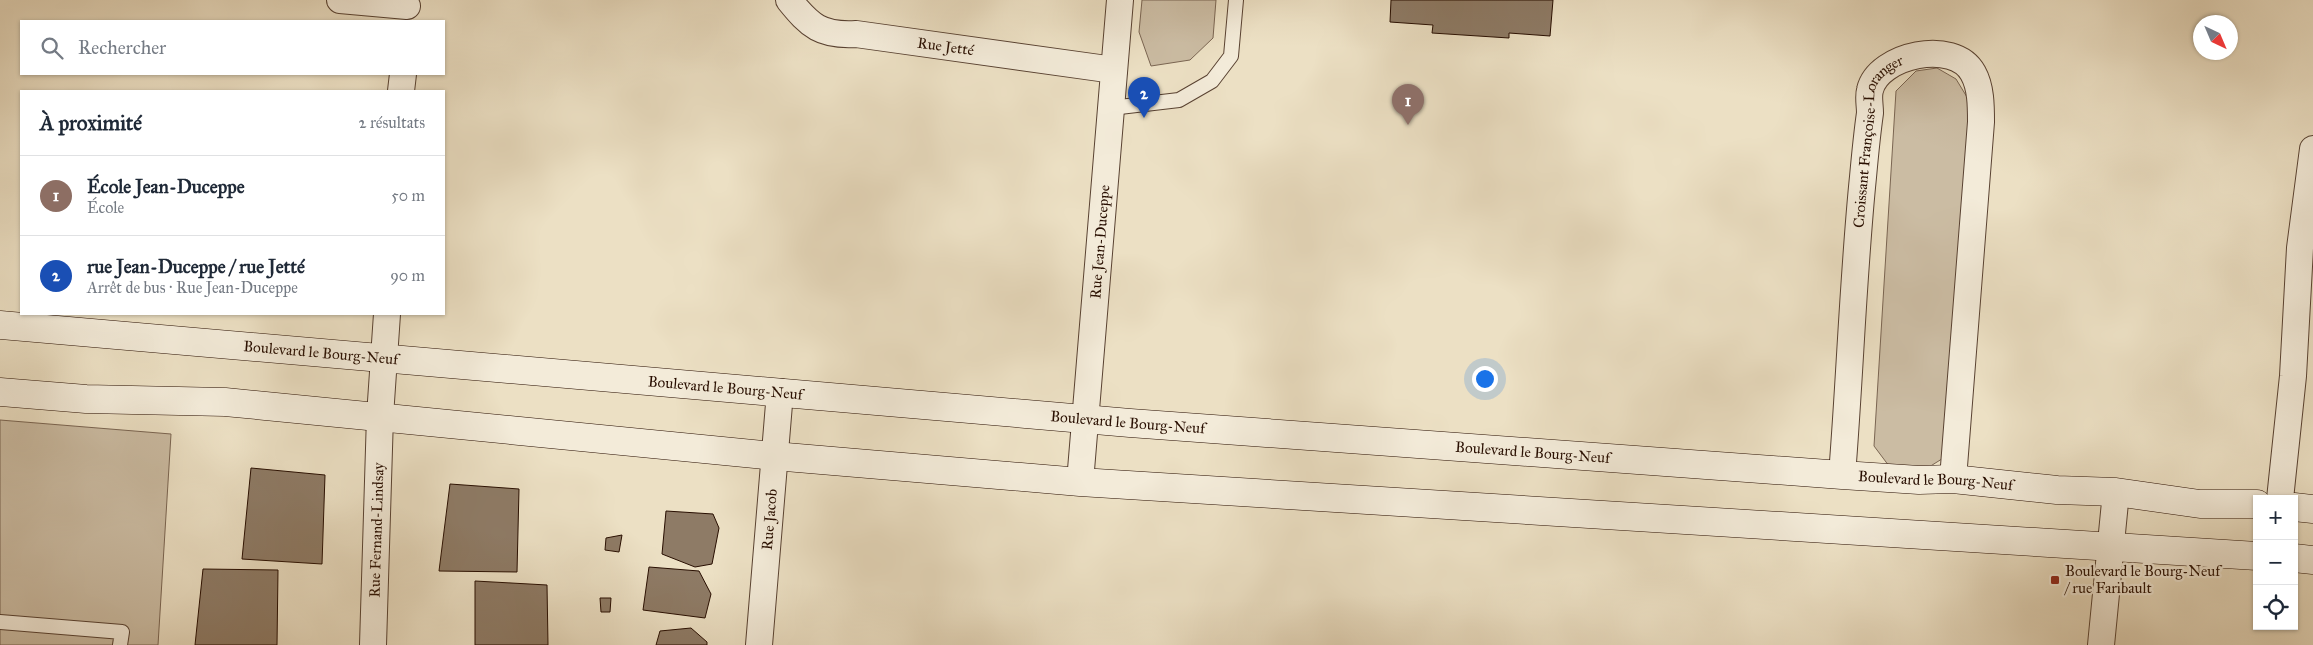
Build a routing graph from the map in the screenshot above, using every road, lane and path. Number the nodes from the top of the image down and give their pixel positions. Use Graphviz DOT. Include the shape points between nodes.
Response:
graph roads {
  1 [pos="340,0"];
  2 [pos="789,0"];
  3 [pos="1120,0"];
  4 [pos="1236,0"];
  5 [pos="407,9"];
  6 [pos="1114,70"];
  7 [pos="402,75"];
  8 [pos="401,90"];
  9 [pos="1111,108"];
  10 [pos="2313,149"];
  11 [pos="387,315"];
  12 [pos="0,325"];
  13 [pos="385,357"];
  14 [pos="0,392"];
  15 [pos="780,392"];
  16 [pos="380,416"];
  17 [pos="1085,420"];
  18 [pos="774,456"];
  19 [pos="1842,475"];
  20 [pos="1953,479"];
  21 [pos="1080,482"];
  22 [pos="2116,492"];
  23 [pos="2280,495"];
  24 [pos="2253,504"];
  25 [pos="2298,507"];
  26 [pos="2313,509"];
  27 [pos="2111,548"];
  28 [pos="2253,556"];
  29 [pos="2298,558"];
  30 [pos="2313,560"];
  31 [pos="0,622"];
  32 [pos="120,645"];
  33 [pos="373,645"];
  34 [pos="759,645"];
  35 [pos="2101,645"];
  1 -- 5 [label="street"];
  2 -- 6 [label="street, Rue Jetté" via="807,22 835,35 856,34"];
  3 -- 6 [label="street, Rue Jean-Duceppe"];
  4 -- 9 [label="lane" via="1232,56 1212,81 1179,100"];
  6 -- 9 [label="street, Rue Jean-Duceppe"];
  7 -- 8 [label="street"];
  9 -- 17 [label="street, Rue Jean-Duceppe"];
  10 -- 23 [label="street" via="2300,248 2294,376"];
  11 -- 13 [label="street, Rue Fernand-Lindsay"];
  12 -- 13 [label="street, Boulevard le Bourg-Neuf"];
  13 -- 15 [label="street, Boulevard le Bourg-Neuf"];
  13 -- 16 [label="street, Rue Fernand-Lindsay"];
  14 -- 16 [label="street" via="86,399 225,402"];
  15 -- 17 [label="street, Boulevard le Bourg-Neuf"];
  15 -- 18 [label="street, Rue Jacob"];
  16 -- 18 [label="street"];
  16 -- 33 [label="street, Rue Fernand-Lindsay"];
  17 -- 19 [label="street, Boulevard le Bourg-Neuf"];
  17 -- 21 [label="street, Rue Jean-Duceppe"];
  18 -- 21 [label="street"];
  18 -- 34 [label="street, Rue Jacob"];
  19 -- 20 [label="street, Boulevard le Bourg-Neuf"];
  19 -- 20 [label="street, Croissant Françoise-Loranger" via="1870,90 1880,72 1917,54 1938,53 1959,59 1973,73 1981,100 1982,122 1978,139"];
  20 -- 22 [label="street, Boulevard le Bourg-Neuf" via="2057,490"];
  21 -- 27 [label="street"];
  22 -- 24 [label="street, Boulevard le Bourg-Neuf" via="2200,504"];
  22 -- 27 [label="street"];
  25 -- 26 [label="street"];
  27 -- 28 [label="street"];
  27 -- 35 [label="street"];
  29 -- 30 [label="street"];
  31 -- 32 [label="lane" via="122,632"];
}
